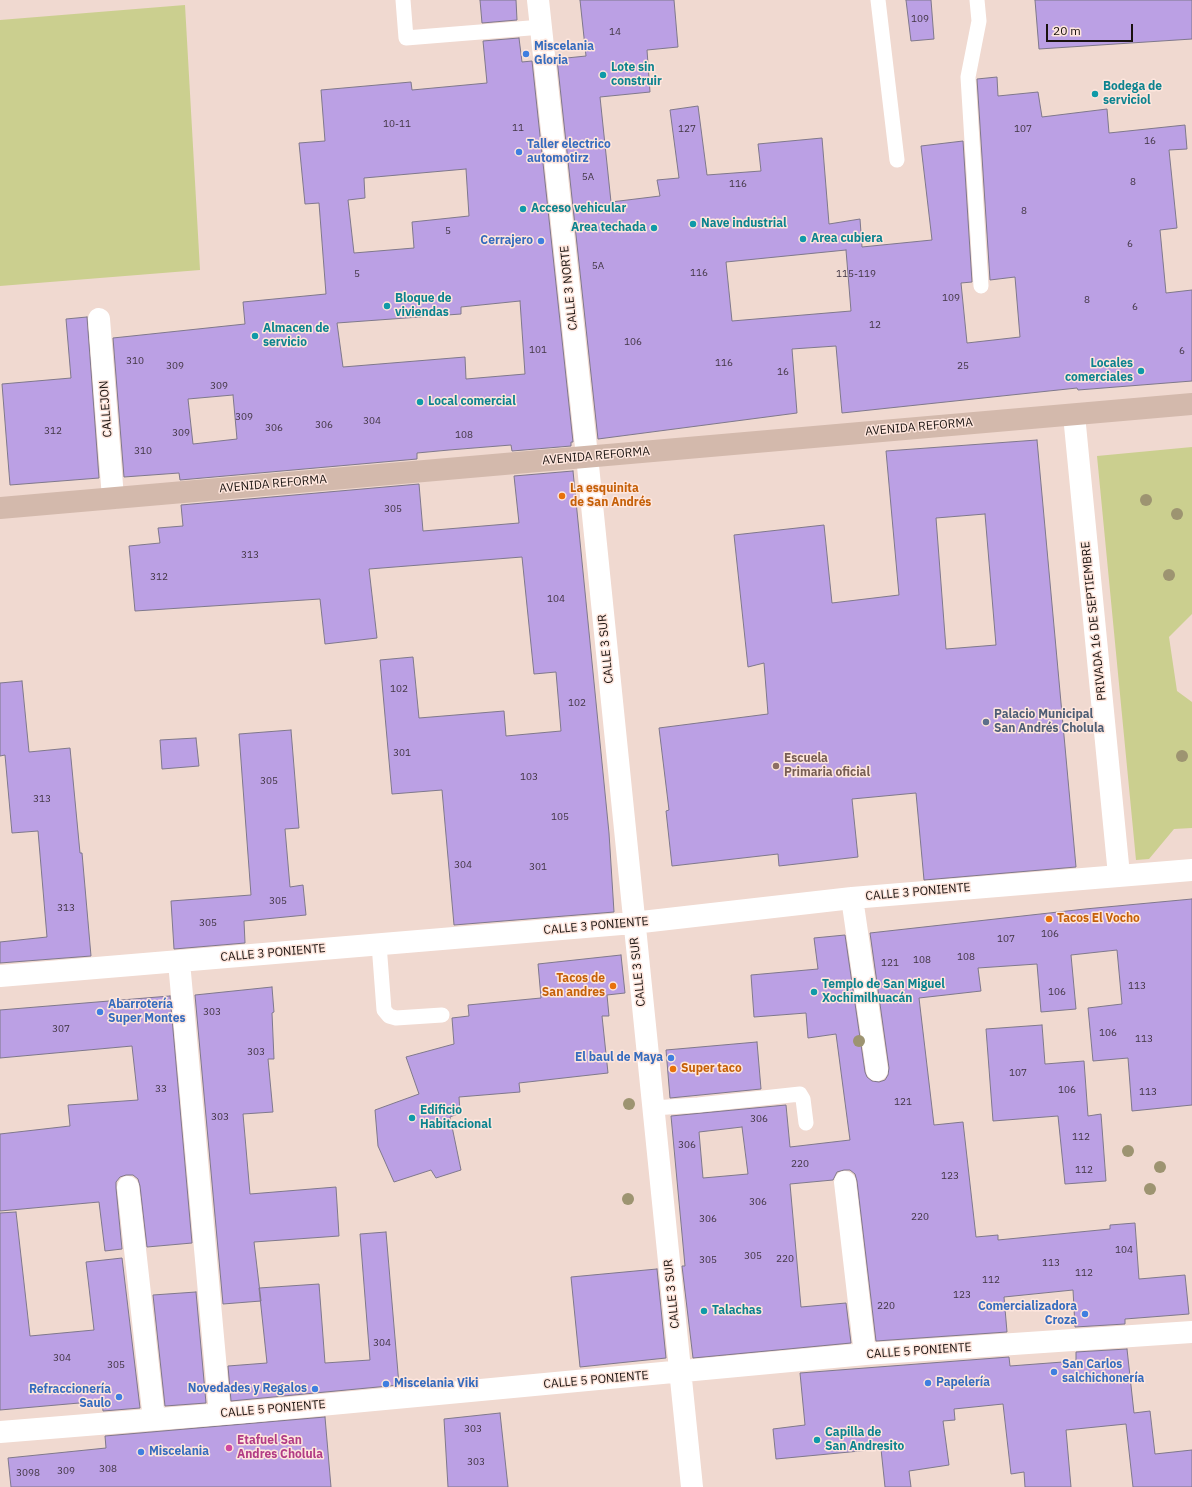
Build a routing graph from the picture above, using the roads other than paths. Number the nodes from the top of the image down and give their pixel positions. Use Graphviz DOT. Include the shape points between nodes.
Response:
graph roads {
  1 [pos="403,0"];
  2 [pos="538,0"];
  3 [pos="878,0"];
  4 [pos="977,0"];
  5 [pos="542,27"];
  6 [pos="897,160"];
  7 [pos="981,286"];
  8 [pos="99,320"];
  9 [pos="1192,404"];
  10 [pos="1074,415"];
  11 [pos="587,456"];
  12 [pos="113,498"];
  13 [pos="0,508"];
  14 [pos="1192,870"];
  15 [pos="1119,874"];
  16 [pos="852,898"];
  17 [pos="633,923"];
  18 [pos="379,944"];
  19 [pos="179,962"];
  20 [pos="0,976"];
  21 [pos="442,1015"];
  22 [pos="877,1070"];
  23 [pos="653,1108"];
  24 [pos="806,1123"];
  25 [pos="845,1182"];
  26 [pos="128,1187"];
  27 [pos="1192,1332"];
  28 [pos="865,1354"];
  29 [pos="680,1373"];
  30 [pos="220,1414"];
  31 [pos="154,1419"];
  32 [pos="0,1432"];
  33 [pos="692,1487"];
  1 -- 5 [label="lane" via="406,38"];
  2 -- 5 [label="street, CALLE 3 NORTE"];
  3 -- 6 [label="lane"];
  4 -- 7 [label="lane" via="979,21 968,77"];
  5 -- 11 [label="street, CALLE 3 NORTE"];
  8 -- 12 [label="street, CALLEJON"];
  9 -- 10 [label="street, AVENIDA REFORMA"];
  10 -- 11 [label="street, AVENIDA REFORMA"];
  10 -- 15 [label="street, PRIVADA 16 DE SEPTIEMBRE"];
  11 -- 12 [label="street, AVENIDA REFORMA"];
  11 -- 17 [label="street, CALLE 3 SUR"];
  12 -- 13 [label="street, AVENIDA REFORMA"];
  14 -- 15 [label="street, CALLE 3 PONIENTE"];
  15 -- 16 [label="street, CALLE 3 PONIENTE"];
  16 -- 17 [label="street, CALLE 3 PONIENTE"];
  16 -- 22 [label="street"];
  17 -- 18 [label="street, CALLE 3 PONIENTE"];
  17 -- 23 [label="street, CALLE 3 SUR"];
  18 -- 19 [label="street, CALLE 3 PONIENTE"];
  18 -- 21 [label="lane" via="384,1010 389,1016 396,1018"];
  19 -- 20 [label="street, CALLE 3 PONIENTE"];
  19 -- 30 [label="street"];
  23 -- 24 [label="lane" via="800,1094"];
  23 -- 29 [label="street, CALLE 3 SUR"];
  25 -- 28 [label="street"];
  26 -- 31 [label="street"];
  27 -- 28 [label="street, CALLE 5 PONIENTE"];
  28 -- 29 [label="street, CALLE 5 PONIENTE"];
  29 -- 30 [label="street, CALLE 5 PONIENTE"];
  29 -- 33 [label="street, CALLE 3 SUR"];
  30 -- 31 [label="street, CALLE 5 PONIENTE"];
  31 -- 32 [label="street, CALLE 5 PONIENTE"];
}
